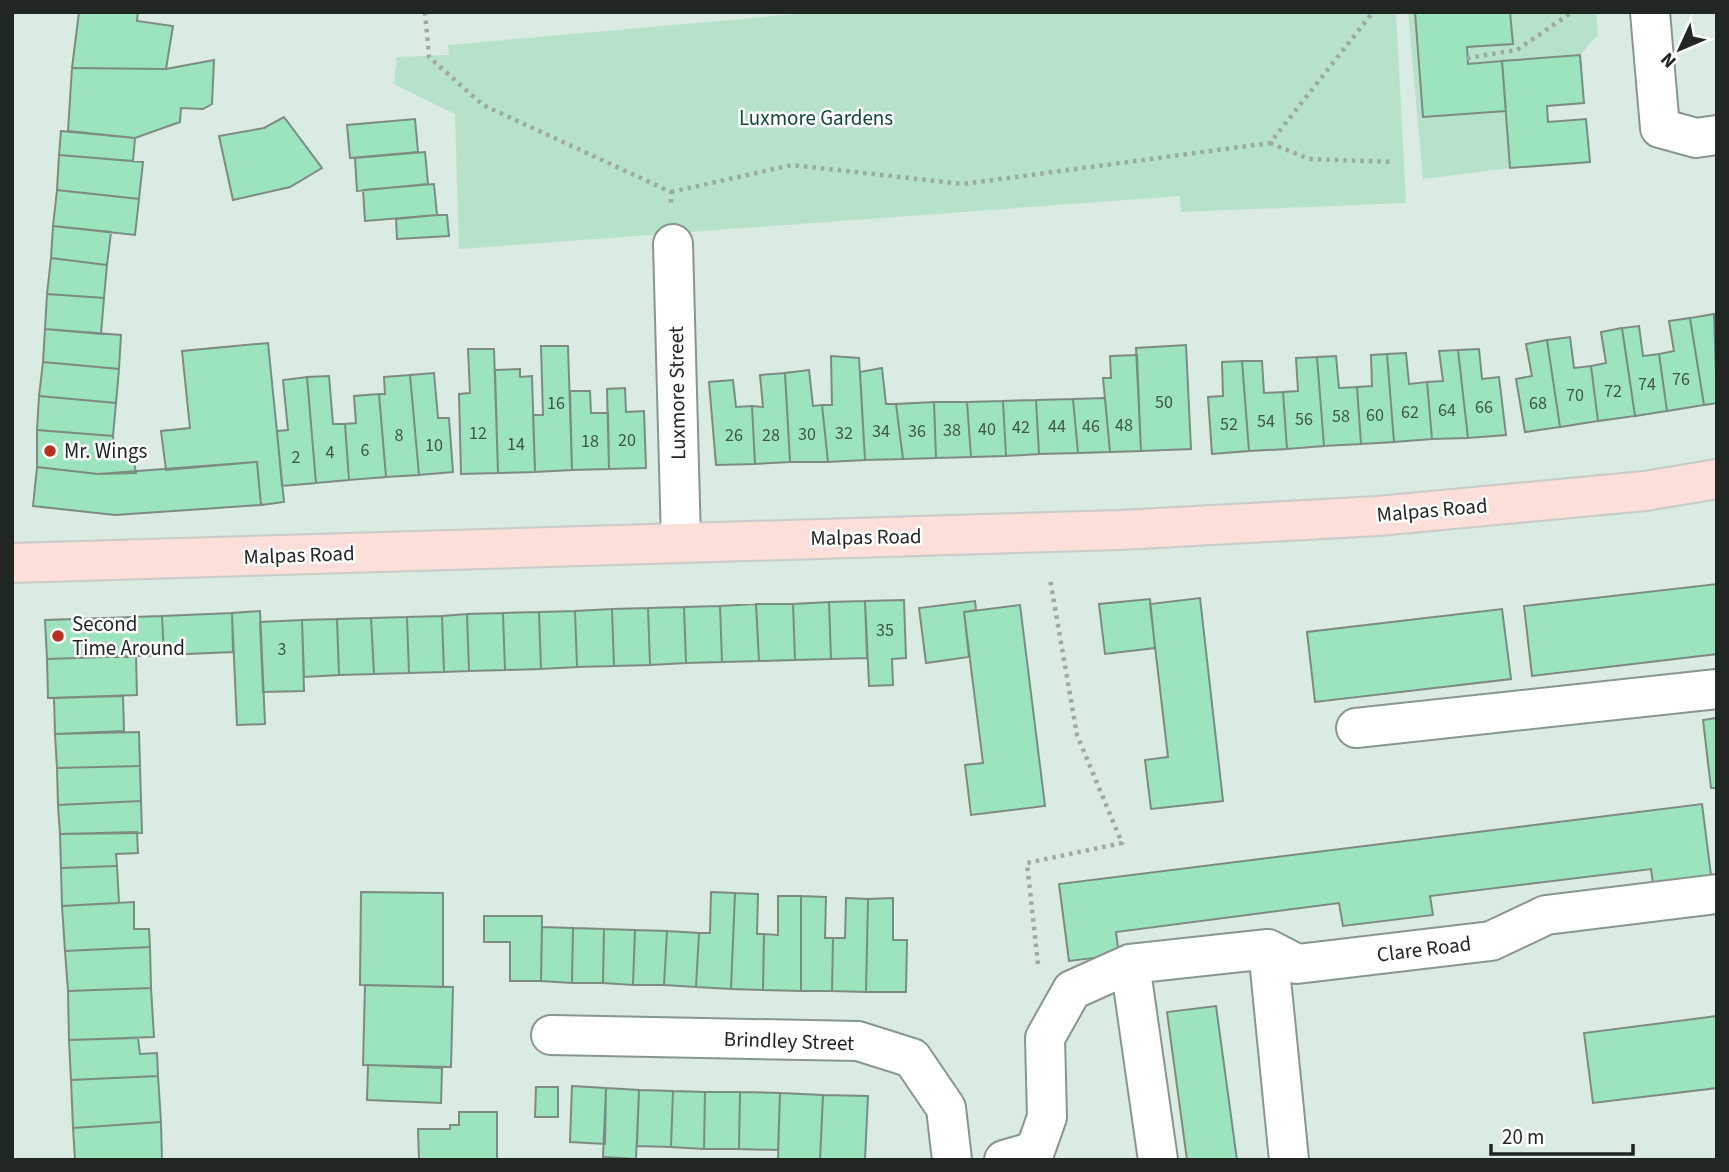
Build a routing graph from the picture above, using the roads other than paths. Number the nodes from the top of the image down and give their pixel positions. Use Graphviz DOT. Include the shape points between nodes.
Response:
graph roads {
  1 [pos="1650,12"];
  2 [pos="1717,135"];
  3 [pos="673,244"];
  4 [pos="1717,480"];
  5 [pos="681,541"];
  6 [pos="12,564"];
  7 [pos="1717,689"];
  8 [pos="1356,728"];
  9 [pos="1717,894"];
  10 [pos="1268,949"];
  11 [pos="1130,964"];
  12 [pos="551,1035"];
  13 [pos="952,1160"];
  14 [pos="1004,1160"];
  15 [pos="1157,1160"];
  16 [pos="1289,1160"];
  1 -- 2 [label="street" via="1660,128 1696,138"];
  3 -- 5 [label="street, Luxmore Street"];
  4 -- 5 [label="main road, Malpas Road" via="1646,491 1365,516 1107,530"];
  5 -- 6 [label="main road, Malpas Road"];
  7 -- 8 [label="street"];
  9 -- 10 [label="street, Clare Road" via="1546,915 1477,943 1297,964"];
  10 -- 11 [label="street"];
  10 -- 16 [label="street"];
  11 -- 14 [label="street" via="1072,990 1045,1038 1047,1117 1035,1151"];
  11 -- 15 [label="street"];
  12 -- 13 [label="street, Brindley Street" via="858,1041 912,1058 946,1108"];
}
